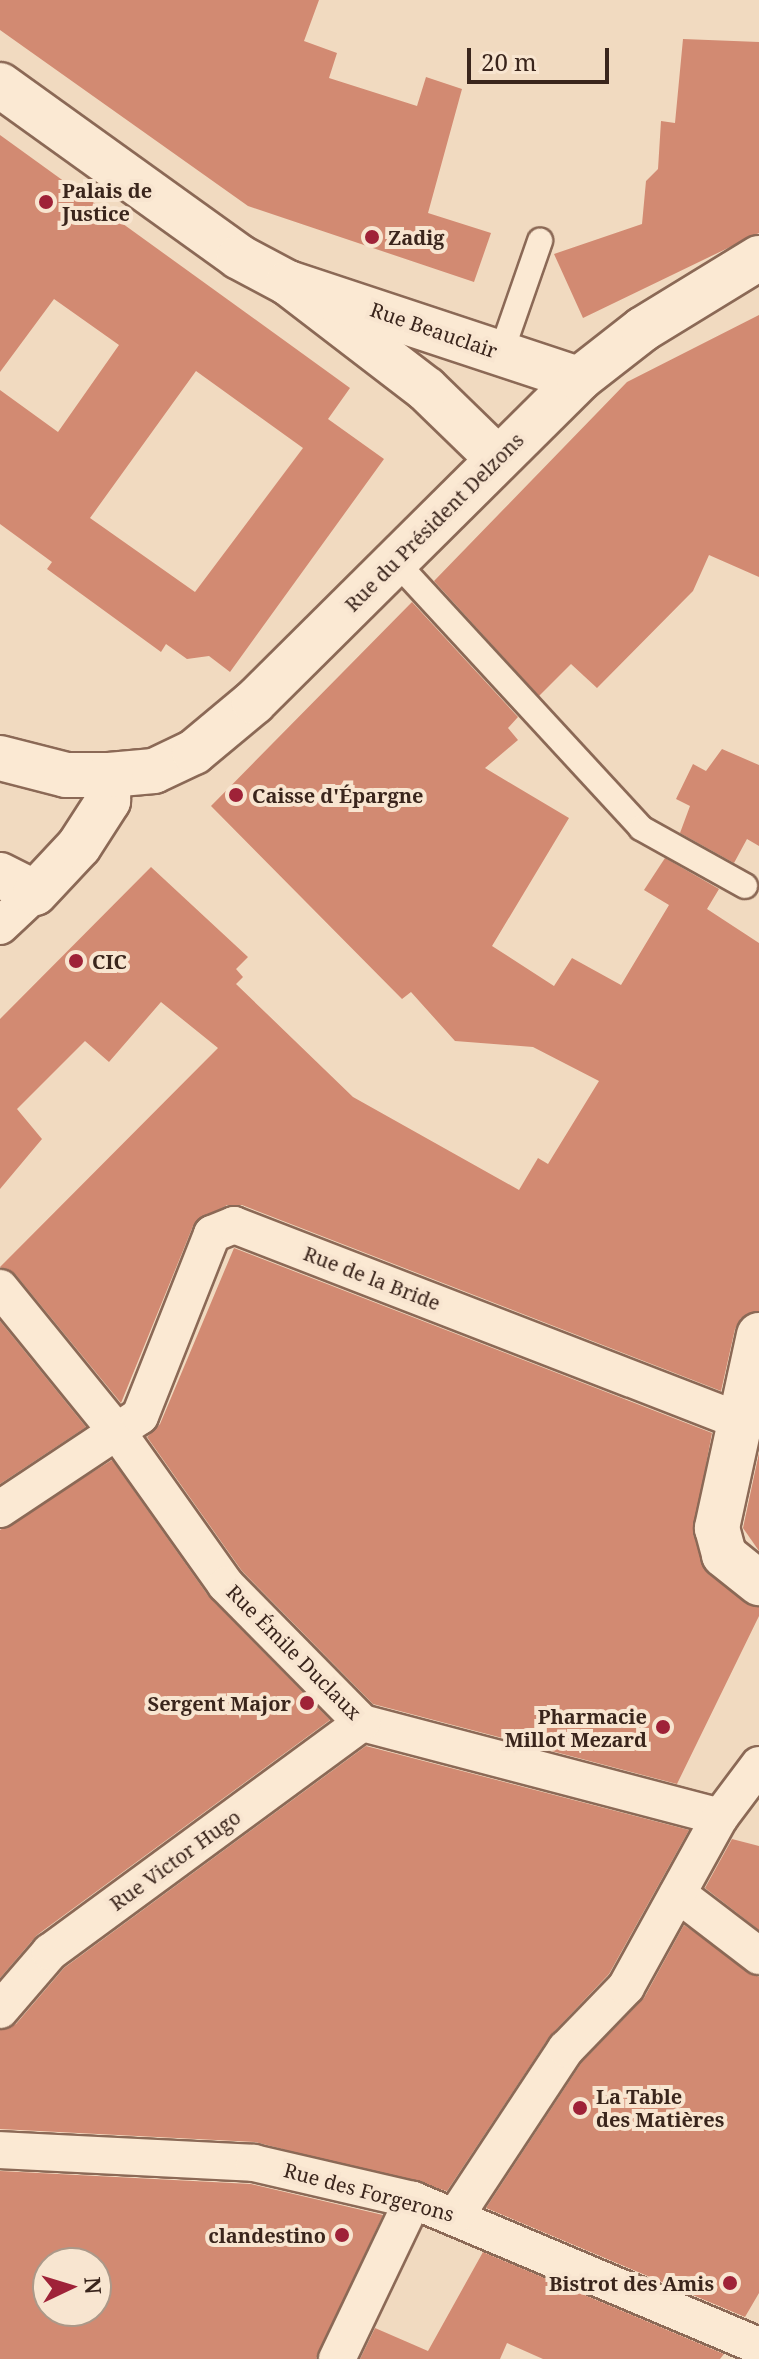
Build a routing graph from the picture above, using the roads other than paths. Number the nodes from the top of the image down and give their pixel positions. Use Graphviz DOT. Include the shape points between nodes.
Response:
graph roads {
  1 [pos="0,85"];
  2 [pos="540,241"];
  3 [pos="759,258"];
  4 [pos="288,283"];
  5 [pos="501,353"];
  6 [pos="579,379"];
  7 [pos="497,458"];
  8 [pos="395,561"];
  9 [pos="0,758"];
  10 [pos="109,775"];
  11 [pos="18,884"];
  12 [pos="745,886"];
  13 [pos="0,926"];
  14 [pos="0,1288"];
  15 [pos="759,1335"];
  16 [pos="740,1421"];
  17 [pos="118,1433"];
  18 [pos="0,1509"];
  19 [pos="759,1583"];
  20 [pos="362,1723"];
  21 [pos="759,1765"];
  22 [pos="720,1817"];
  23 [pos="678,1894"];
  24 [pos="759,1956"];
  25 [pos="0,2010"];
  26 [pos="0,2150"];
  27 [pos="413,2200"];
  28 [pos="457,2214"];
  29 [pos="756,2337"];
  30 [pos="337,2359"];
  1 -- 4 [label="street, Rue Beauclair" via="239,257"];
  2 -- 5 [label="lane"];
  3 -- 6 [label="street, Rue du Président Delzons" via="643,329"];
  4 -- 5 [label="street, Rue Beauclair"];
  4 -- 7 [label="street, Rue Beauclair" via="426,389"];
  5 -- 6 [label="street, Rue Beauclair"];
  6 -- 7 [label="street, Rue du Président Delzons"];
  7 -- 8 [label="street, Rue du Président Delzons"];
  8 -- 10 [label="street, Rue du Président Delzons" via="254,702 194,752 154,771"];
  8 -- 12 [label="lane" via="641,828"];
  9 -- 10 [label="street, Rue du Président Delzons" via="66,775"];
  10 -- 11 [label="street" via="101,812"];
  11 -- 13 [label="street"];
  14 -- 17 [label="street, Rue Émile Duclaux"];
  15 -- 16 [label="street"];
  16 -- 17 [label="street, Rue de la Bride" via="234,1225 212,1234 140,1416"];
  16 -- 19 [label="street" via="717,1528 724,1555"];
  17 -- 18 [label="street, Rue de la Bride"];
  17 -- 20 [label="street, Rue Émile Duclaux" via="226,1585"];
  20 -- 22 [label="street, Rue Émile Duclaux"];
  20 -- 25 [label="street, Rue Victor Hugo" via="50,1952"];
  21 -- 22 [label="street"];
  22 -- 23 [label="street"];
  23 -- 24 [label="street"];
  23 -- 28 [label="street" via="626,1987 566,2049"];
  26 -- 27 [label="street, Rue des Forgerons" via="254,2163"];
  27 -- 28 [label="street, Rue des Forgerons"];
  27 -- 30 [label="street"];
  28 -- 29 [label="street, Rue des Forgerons"];
}
